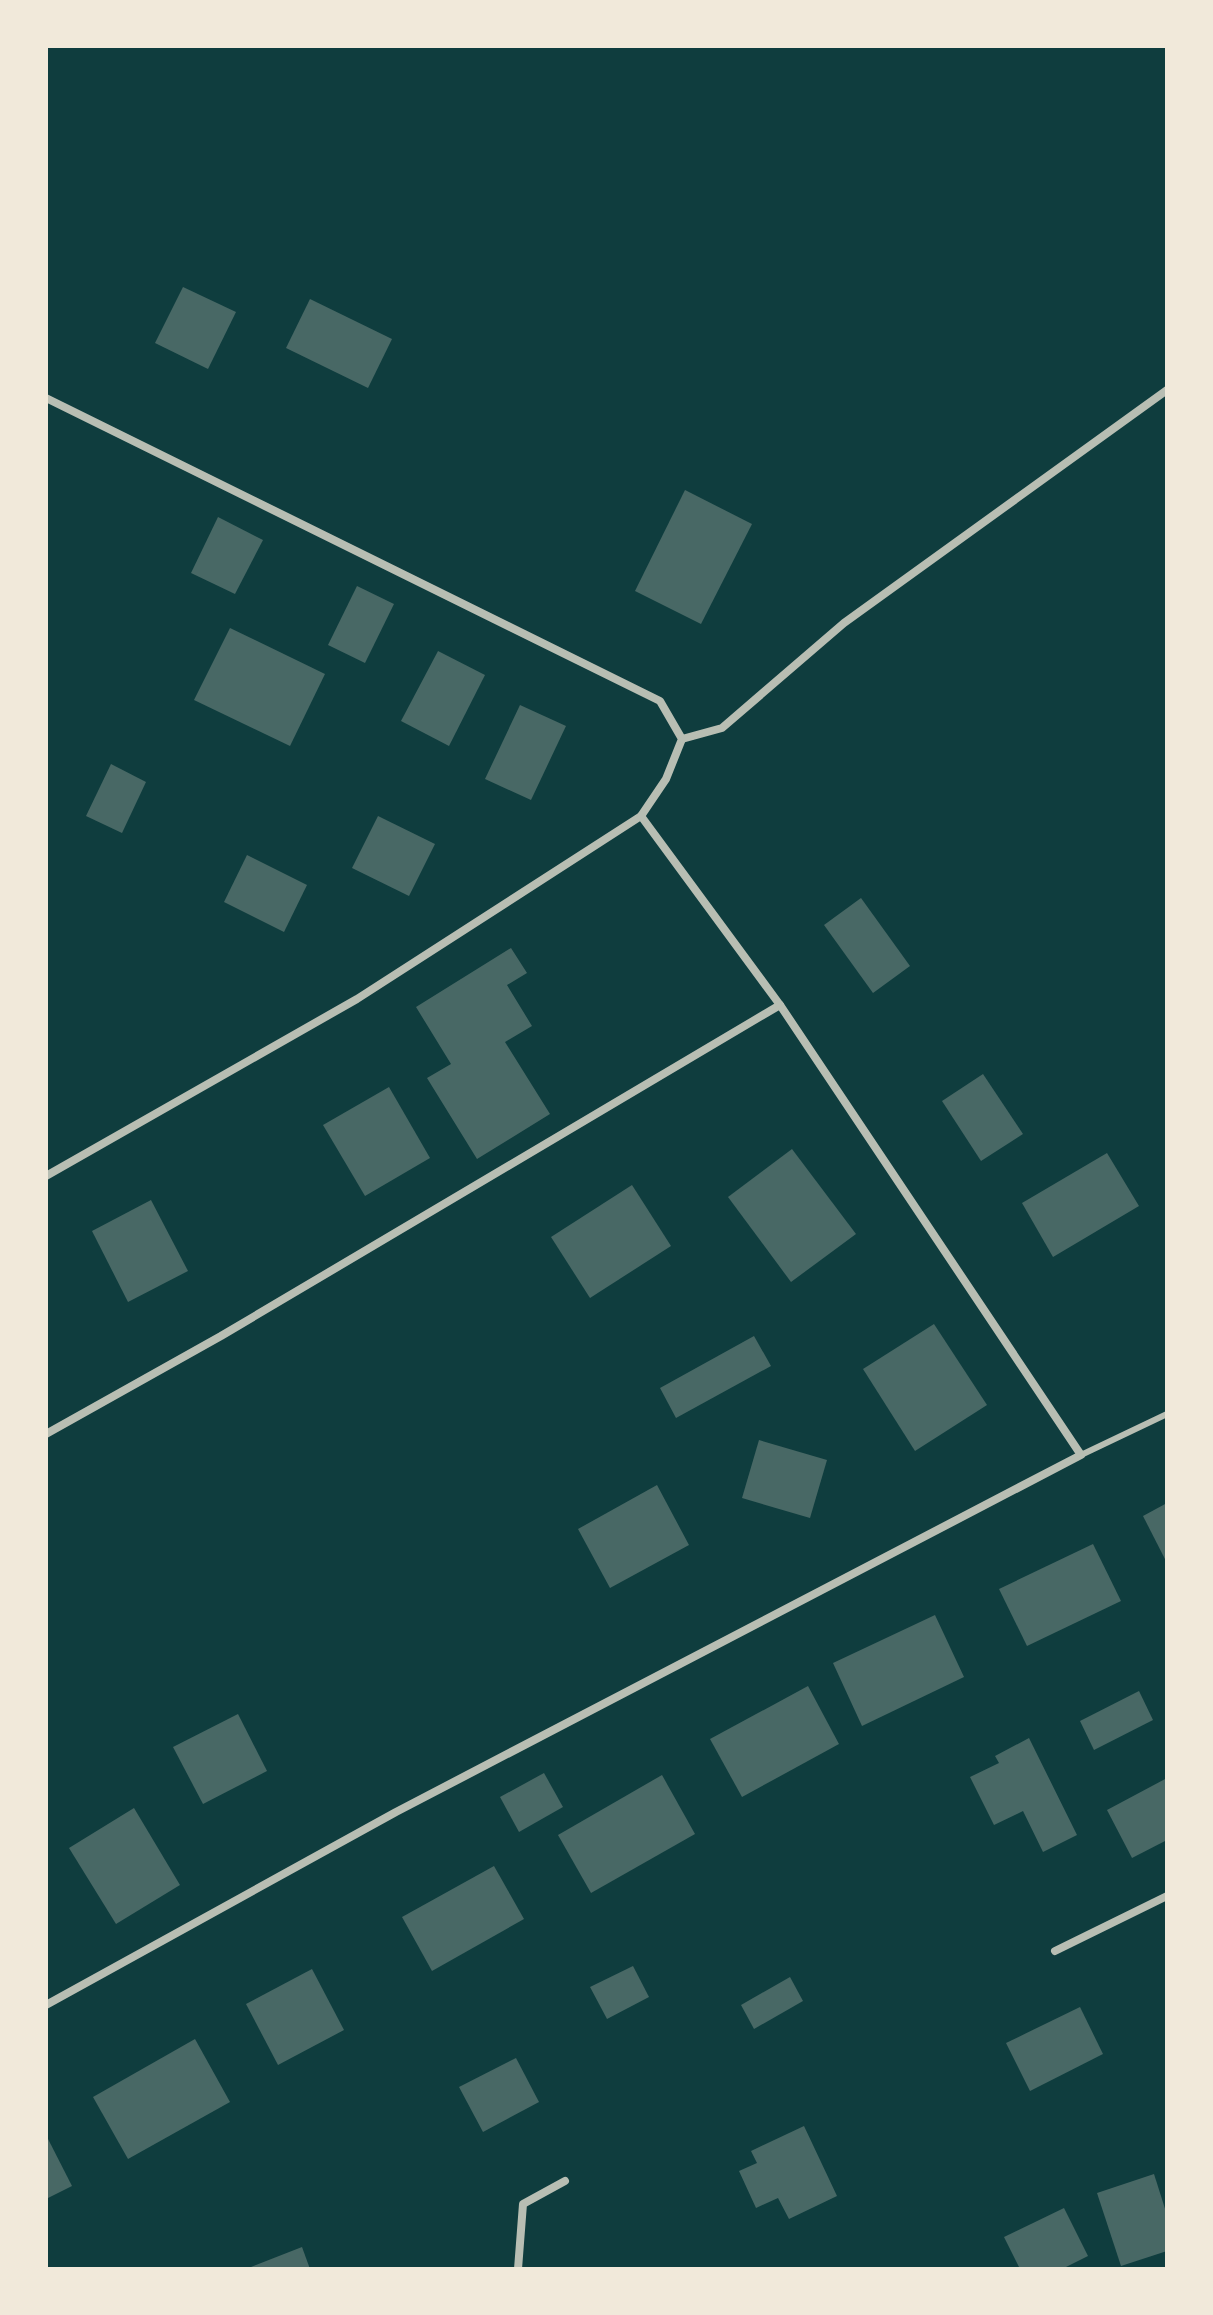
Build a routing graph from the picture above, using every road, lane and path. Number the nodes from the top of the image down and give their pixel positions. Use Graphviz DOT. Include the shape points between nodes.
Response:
graph roads {
  1 [pos="1167,390"];
  2 [pos="46,398"];
  3 [pos="682,739"];
  4 [pos="641,816"];
  5 [pos="780,1005"];
  6 [pos="46,1176"];
  7 [pos="1167,1414"];
  8 [pos="46,1434"];
  9 [pos="1081,1455"];
  10 [pos="1167,1896"];
  11 [pos="1055,1951"];
  12 [pos="46,2005"];
  13 [pos="565,2181"];
  14 [pos="518,2269"];
  1 -- 3 [label="street" via="844,623 722,728"];
  2 -- 3 [label="street" via="660,701"];
  3 -- 4 [label="street" via="666,779"];
  4 -- 5 [label="street"];
  4 -- 6 [label="street" via="357,999"];
  5 -- 8 [label="street"];
  5 -- 9 [label="street"];
  7 -- 9 [label="lane"];
  9 -- 12 [label="street" via="396,1812"];
  10 -- 11 [label="street"];
  13 -- 14 [label="street" via="523,2204"];
}
